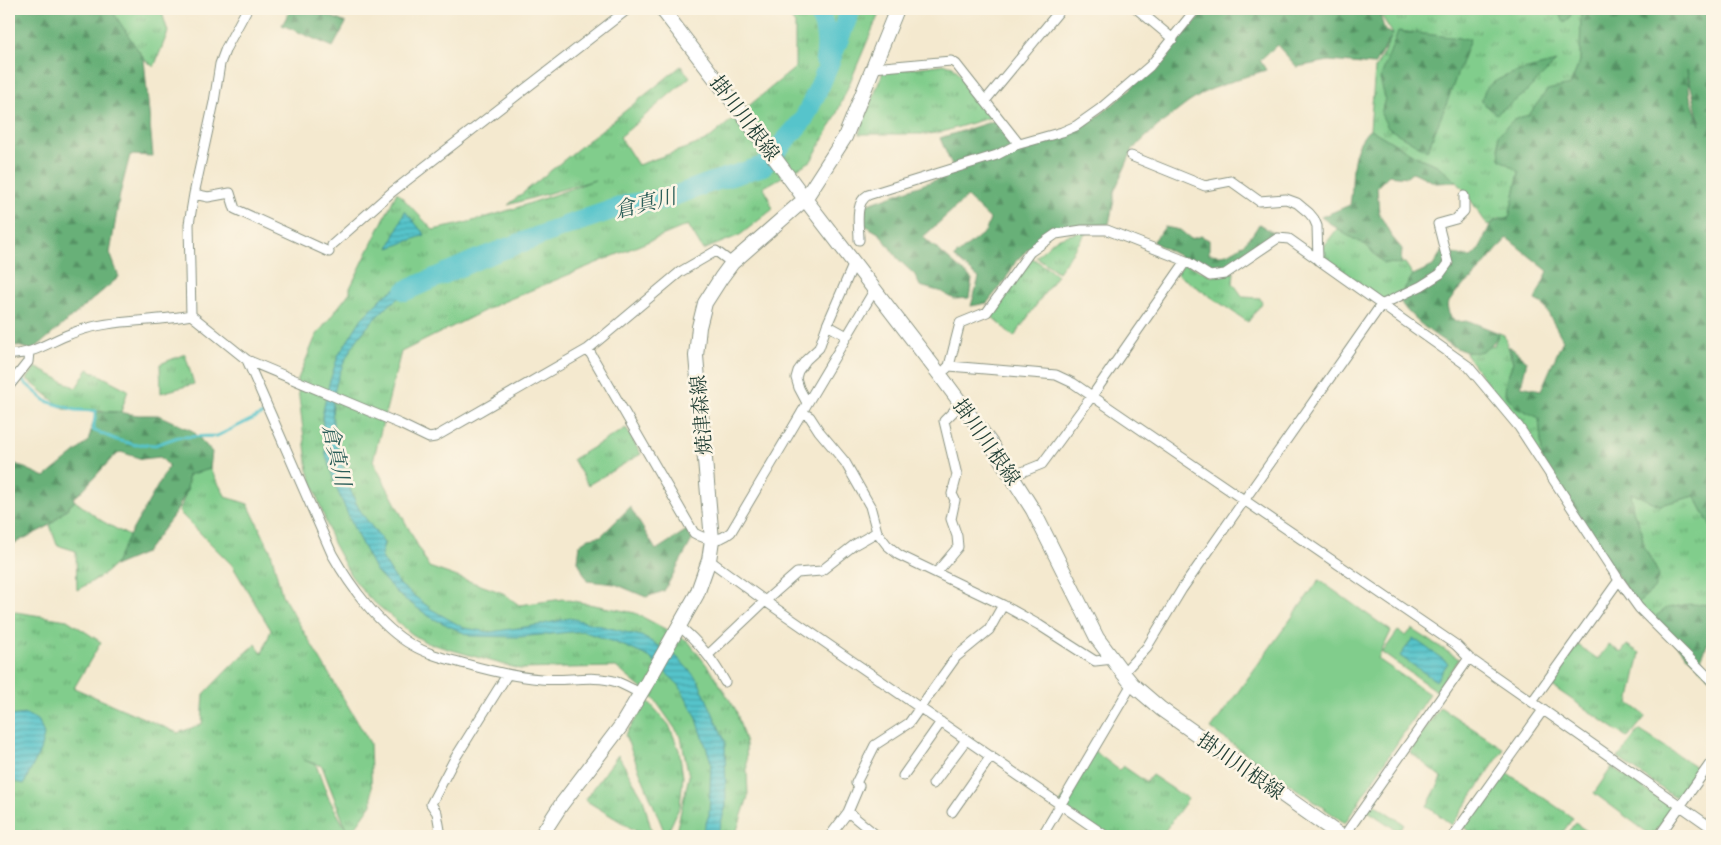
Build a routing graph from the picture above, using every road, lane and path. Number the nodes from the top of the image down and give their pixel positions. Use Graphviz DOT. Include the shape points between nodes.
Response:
graph roads {
  1 [pos="247,9"];
  2 [pos="628,9"];
  3 [pos="662,9"];
  4 [pos="897,9"];
  5 [pos="1061,9"];
  6 [pos="1137,9"];
  7 [pos="1196,9"];
  8 [pos="1173,39"];
  9 [pos="873,68"];
  10 [pos="985,101"];
  11 [pos="1019,144"];
  12 [pos="1130,156"];
  13 [pos="194,194"];
  14 [pos="1464,196"];
  15 [pos="805,199"];
  16 [pos="859,240"];
  17 [pos="1318,260"];
  18 [pos="1186,261"];
  19 [pos="732,263"];
  20 [pos="854,263"];
  21 [pos="875,289"];
  22 [pos="1381,305"];
  23 [pos="191,316"];
  24 [pos="827,325"];
  25 [pos="847,336"];
  26 [pos="588,350"];
  27 [pos="29,352"];
  28 [pos="11,355"];
  29 [pos="247,360"];
  30 [pos="945,370"];
  31 [pos="9,386"];
  32 [pos="1092,396"];
  33 [pos="807,403"];
  34 [pos="961,404"];
  35 [pos="802,412"];
  36 [pos="1012,476"];
  37 [pos="1244,499"];
  38 [pos="877,532"];
  39 [pos="712,540"];
  40 [pos="709,560"];
  41 [pos="937,572"];
  42 [pos="1619,580"];
  43 [pos="765,600"];
  44 [pos="1003,605"];
  45 [pos="678,629"];
  46 [pos="708,655"];
  47 [pos="1468,658"];
  48 [pos="1114,659"];
  49 [pos="507,675"];
  50 [pos="1128,678"];
  51 [pos="1712,681"];
  52 [pos="725,682"];
  53 [pos="641,693"];
  54 [pos="1532,702"];
  55 [pos="920,708"];
  56 [pos="1543,710"];
  57 [pos="941,722"];
  58 [pos="966,740"];
  59 [pos="991,756"];
  60 [pos="1712,761"];
  61 [pos="903,776"];
  62 [pos="934,784"];
  63 [pos="1060,804"];
  64 [pos="1680,806"];
  65 [pos="848,812"];
  66 [pos="952,812"];
  67 [pos="1712,828"];
  68 [pos="441,836"];
  69 [pos="541,836"];
  70 [pos="830,836"];
  71 [pos="877,836"];
  72 [pos="1042,836"];
  73 [pos="1106,836"];
  74 [pos="1343,836"];
  75 [pos="1453,836"];
  76 [pos="1659,836"];
  1 -- 13 [label="street" via="220,64"];
  2 -- 13 [label="street" via="392,192 330,248 235,209 230,193 208,197"];
  3 -- 15 [label="main road, 掛川川根線"];
  4 -- 9 [label="main road, 焼津森線"];
  5 -- 10 [label="street"];
  6 -- 8 [label="street"];
  7 -- 8 [label="street"];
  8 -- 11 [label="street" via="1150,66 1100,110 1062,132"];
  9 -- 10 [label="street" via="951,61"];
  9 -- 15 [label="main road, 焼津森線" via="845,137"];
  10 -- 11 [label="street"];
  11 -- 16 [label="street" via="997,155 862,198"];
  12 -- 17 [label="street" via="1205,186 1231,181 1259,201 1286,199 1297,203 1314,219"];
  13 -- 23 [label="street" via="189,224"];
  14 -- 22 [label="street" via="1464,211 1456,219 1438,224 1448,263 1440,274"];
  15 -- 19 [label="main road, 焼津森線"];
  15 -- 20 [label="main road, 掛川川根線"];
  17 -- 18 [label="street" via="1289,239 1278,238 1225,274 1210,276"];
  17 -- 22 [label="street"];
  18 -- 30 [label="street" via="1107,230 1056,234 1030,252 987,312 960,323"];
  18 -- 32 [label="street"];
  19 -- 26 [label="street" via="716,251 680,272"];
  19 -- 39 [label="main road, 焼津森線" via="705,303 698,327 696,356"];
  20 -- 21 [label="main road, 掛川川根線"];
  20 -- 24 [label="street"];
  21 -- 25 [label="street"];
  21 -- 30 [label="main road, 掛川川根線"];
  22 -- 37 [label="street"];
  22 -- 42 [label="street" via="1468,366 1491,392 1519,427"];
  23 -- 27 [label="street" via="83,329"];
  23 -- 29 [label="street"];
  24 -- 25 [label="street"];
  24 -- 33 [label="street" via="819,348 806,360 796,378"];
  25 -- 33 [label="street"];
  26 -- 29 [label="street" via="436,437 429,438"];
  26 -- 39 [label="street" via="694,533"];
  27 -- 28 [label="street"];
  27 -- 31 [label="street" via="28,362"];
  29 -- 49 [label="street" via="332,554 361,598 411,644 444,658"];
  30 -- 32 [label="street" via="1056,375"];
  30 -- 34 [label="main road, 掛川川根線"];
  32 -- 36 [label="street" via="1042,464"];
  32 -- 37 [label="street"];
  33 -- 35 [label="street"];
  34 -- 36 [label="main road, 掛川川根線"];
  34 -- 41 [label="street" via="944,421 957,475 951,519 958,548"];
  35 -- 38 [label="street" via="810,417 845,462 870,506"];
  35 -- 39 [label="street" via="731,532 724,538"];
  36 -- 48 [label="main road, 掛川川根線" via="1033,510 1097,638"];
  37 -- 47 [label="street" via="1456,645"];
  37 -- 50 [label="street" via="1182,589"];
  38 -- 41 [label="street" via="899,555"];
  38 -- 43 [label="street" via="820,571 797,573"];
  39 -- 40 [label="main road, 焼津森線"];
  40 -- 43 [label="street"];
  40 -- 45 [label="main road, 焼津森線" via="697,594"];
  41 -- 44 [label="street"];
  42 -- 51 [label="street" via="1639,608"];
  42 -- 54 [label="street"];
  43 -- 46 [label="street"];
  43 -- 55 [label="street"];
  44 -- 48 [label="street" via="1094,661"];
  44 -- 55 [label="street" via="989,630 956,656"];
  45 -- 46 [label="street" via="693,637"];
  45 -- 53 [label="main road, 焼津森線"];
  46 -- 52 [label="street"];
  47 -- 54 [label="street"];
  47 -- 74 [label="street"];
  48 -- 50 [label="main road, 掛川川根線"];
  49 -- 53 [label="street" via="543,680 594,679 616,682"];
  49 -- 68 [label="street" via="454,760 432,804"];
  50 -- 63 [label="street"];
  50 -- 74 [label="main road, 掛川川根線" via="1161,709 1203,740"];
  53 -- 69 [label="main road, 焼津森線" via="621,726"];
  54 -- 56 [label="street"];
  55 -- 57 [label="street"];
  55 -- 65 [label="street" via="909,722 876,746 856,784 859,786"];
  56 -- 64 [label="street"];
  56 -- 75 [label="street"];
  57 -- 58 [label="street"];
  57 -- 61 [label="street"];
  58 -- 59 [label="street"];
  58 -- 62 [label="street"];
  59 -- 63 [label="street"];
  59 -- 66 [label="street"];
  60 -- 64 [label="street"];
  63 -- 72 [label="street"];
  63 -- 73 [label="street"];
  64 -- 67 [label="street"];
  64 -- 76 [label="street"];
  65 -- 70 [label="street"];
  65 -- 71 [label="street"];
}
